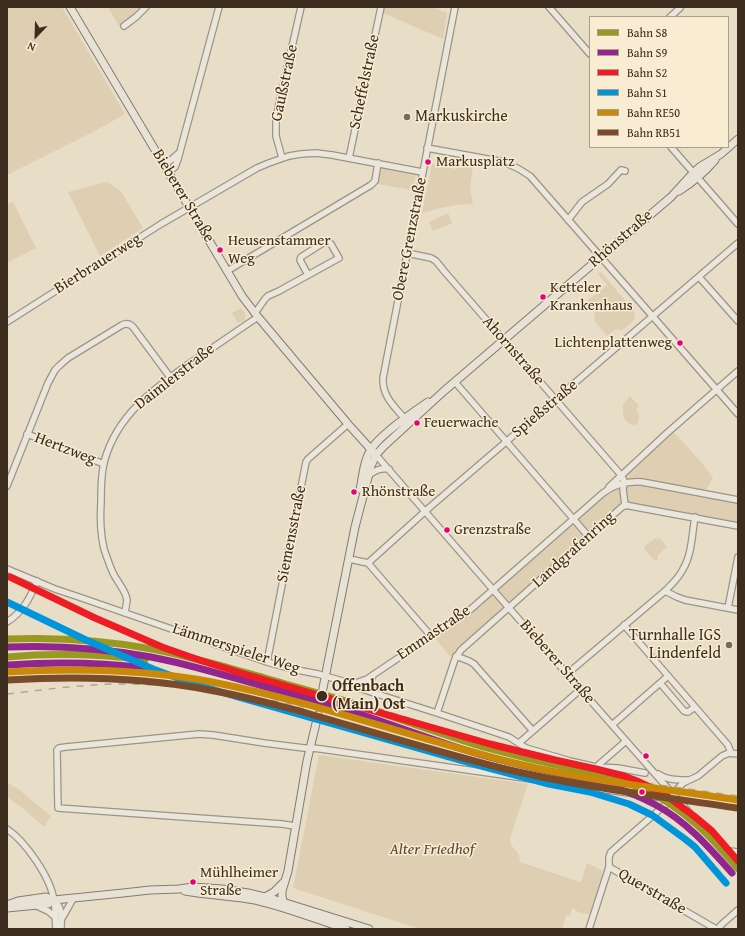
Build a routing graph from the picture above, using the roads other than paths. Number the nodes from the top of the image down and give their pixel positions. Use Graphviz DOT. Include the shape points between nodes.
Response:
graph roads {
  1 [pos="70,7"];
  2 [pos="146,7"];
  3 [pos="219,7"];
  4 [pos="301,7"];
  5 [pos="381,7"];
  6 [pos="455,7"];
  7 [pos="549,7"];
  8 [pos="680,8"];
  9 [pos="671,16"];
  10 [pos="124,26"];
  11 [pos="589,53"];
  12 [pos="738,139"];
  13 [pos="729,146"];
  14 [pos="428,148"];
  15 [pos="672,148"];
  16 [pos="727,148"];
  17 [pos="180,152"];
  18 [pos="282,158"];
  19 [pos="349,158"];
  20 [pos="378,163"];
  21 [pos="164,165"];
  22 [pos="625,171"];
  23 [pos="168,172"];
  24 [pos="422,172"];
  25 [pos="696,176"];
  26 [pos="190,208"];
  27 [pos="568,220"];
  28 [pos="738,224"];
  29 [pos="738,243"];
  30 [pos="407,253"];
  31 [pos="601,257"];
  32 [pos="227,271"];
  33 [pos="308,275"];
  34 [pos="699,277"];
  35 [pos="256,315"];
  36 [pos="653,317"];
  37 [pos="738,321"];
  38 [pos="7,322"];
  39 [pos="504,340"];
  40 [pos="738,371"];
  41 [pos="170,378"];
  42 [pos="455,382"];
  43 [pos="716,390"];
  44 [pos="444,391"];
  45 [pos="555,400"];
  46 [pos="738,414"];
  47 [pos="404,418"];
  48 [pos="348,424"];
  49 [pos="27,434"];
  50 [pos="506,442"];
  51 [pos="371,449"];
  52 [pos="376,455"];
  53 [pos="104,464"];
  54 [pos="389,469"];
  55 [pos="369,475"];
  56 [pos="621,476"];
  57 [pos="624,483"];
  58 [pos="7,486"];
  59 [pos="606,490"];
  60 [pos="738,500"];
  61 [pos="625,506"];
  62 [pos="426,511"];
  63 [pos="695,518"];
  64 [pos="573,519"];
  65 [pos="738,526"];
  66 [pos="355,527"];
  67 [pos="588,537"];
  68 [pos="738,557"];
  69 [pos="349,559"];
  70 [pos="368,563"];
  71 [pos="7,569"];
  72 [pos="37,581"];
  73 [pos="493,589"];
  74 [pos="665,591"];
  75 [pos="509,608"];
  76 [pos="728,608"];
  77 [pos="738,610"];
  78 [pos="125,613"];
  79 [pos="7,622"];
  80 [pos="624,625"];
  81 [pos="431,636"];
  82 [pos="456,656"];
  83 [pos="267,662"];
  84 [pos="567,674"];
  85 [pos="373,675"];
  86 [pos="326,676"];
  87 [pos="668,676"];
  88 [pos="660,683"];
  89 [pos="353,684"];
  90 [pos="323,688"];
  91 [pos="581,689"];
  92 [pos="374,693"];
  93 [pos="694,706"];
  94 [pos="437,713"];
  95 [pos="318,715"];
  96 [pos="612,724"];
  97 [pos="533,731"];
  98 [pos="626,741"];
  99 [pos="519,744"];
  100 [pos="311,748"];
  101 [pos="731,753"];
  102 [pos="738,754"];
  103 [pos="596,767"];
  104 [pos="652,769"];
  105 [pos="645,773"];
  106 [pos="690,779"];
  107 [pos="673,796"];
  108 [pos="295,826"];
  109 [pos="7,829"];
  110 [pos="722,850"];
  111 [pos="738,852"];
  112 [pos="609,867"];
  113 [pos="738,868"];
  114 [pos="288,871"];
  115 [pos="285,881"];
  116 [pos="179,889"];
  117 [pos="265,897"];
  118 [pos="77,898"];
  119 [pos="54,900"];
  120 [pos="35,905"];
  121 [pos="282,905"];
  122 [pos="7,906"];
  123 [pos="738,910"];
  124 [pos="55,918"];
  125 [pos="61,921"];
  126 [pos="56,929"];
  127 [pos="61,929"];
  128 [pos="346,929"];
  129 [pos="369,929"];
  130 [pos="589,929"];
  131 [pos="717,929"];
  1 -- 21 [label="main road, Bieberer Straße"];
  2 -- 10 [label="street"];
  3 -- 17 [label="street"];
  4 -- 18 [label="street, Gaußstraße" via="276,118 276,136"];
  5 -- 19 [label="street, Scheffelstraße"];
  6 -- 14 [label="street, Obere Grenzstraße"];
  7 -- 11 [label="street"];
  8 -- 9 [label="street"];
  12 -- 13 [label="main road, Rhönstraße"];
  14 -- 24 [label="street, Obere Grenzstraße"];
  14 -- 27 [label="street" via="499,161 517,167 530,176"];
  15 -- 25 [label="street"];
  16 -- 25 [label="main road, Rhönstraße" via="704,174"];
  17 -- 21 [label="street"];
  17 -- 23 [label="street" via="175,166"];
  18 -- 19 [label="street, Bierbrauerweg" via="312,153"];
  18 -- 26 [label="street, Bierbrauerweg" via="264,165"];
  19 -- 20 [label="street, Bierbrauerweg"];
  20 -- 24 [label="street, Bierbrauerweg"];
  20 -- 32 [label="street" via="372,184"];
  21 -- 23 [label="main road, Bieberer Straße"];
  22 -- 27 [label="street" via="622,170 578,206"];
  23 -- 26 [label="main road, Bieberer Straße"];
  24 -- 30 [label="street, Obere Grenzstraße"];
  25 -- 28 [label="street"];
  25 -- 31 [label="main road, Rhönstraße" via="690,185 671,197"];
  26 -- 32 [label="main road, Bieberer Straße"];
  26 -- 38 [label="street, Bierbrauerweg"];
  27 -- 31 [label="street"];
  29 -- 34 [label="street, Spießstraße"];
  30 -- 39 [label="street, Ahornstraße" via="436,261"];
  30 -- 47 [label="street, Obere Grenzstraße" via="383,381 387,397"];
  31 -- 36 [label="street"];
  31 -- 39 [label="main road, Rhönstraße"];
  32 -- 35 [label="main road, Bieberer Straße"];
  33 -- 33 [label="street, Daimlerstraße" via="339,258 331,244 323,243 301,257 300,260"];
  33 -- 35 [label="street, Daimlerstraße" via="268,296"];
  34 -- 36 [label="street, Spießstraße"];
  34 -- 37 [label="street"];
  35 -- 41 [label="street, Daimlerstraße"];
  35 -- 48 [label="main road, Bieberer Straße"];
  36 -- 43 [label="street"];
  36 -- 45 [label="street, Spießstraße"];
  39 -- 42 [label="main road, Rhönstraße"];
  39 -- 45 [label="street, Ahornstraße"];
  40 -- 43 [label="street, Landgrafenring"];
  41 -- 49 [label="street" via="133,327 127,323 122,324 60,364 48,383"];
  41 -- 53 [label="street, Daimlerstraße" via="140,403 127,418 114,437"];
  42 -- 44 [label="main road, Rhönstraße"];
  42 -- 50 [label="street"];
  43 -- 46 [label="street"];
  43 -- 56 [label="street, Landgrafenring"];
  44 -- 47 [label="main road, Rhönstraße"];
  44 -- 52 [label="main road, Rhönstraße"];
  45 -- 50 [label="street, Spießstraße"];
  45 -- 56 [label="street, Ahornstraße"];
  47 -- 51 [label="main road, Rhönstraße"];
  48 -- 51 [label="main road, Bieberer Straße"];
  48 -- 83 [label="street, Siemensstraße" via="306,462"];
  49 -- 53 [label="street, Hertzweg"];
  49 -- 58 [label="street"];
  50 -- 62 [label="street, Spießstraße"];
  50 -- 64 [label="street"];
  51 -- 52 [label="main road, Bieberer Straße"];
  51 -- 66 [label="main road" via="365,464"];
  52 -- 54 [label="street, Bieberer Straße"];
  52 -- 55 [label="main road"];
  53 -- 78 [label="street, Daimlerstraße" via="101,536 110,566 126,596"];
  54 -- 55 [label="street" via="377,469"];
  54 -- 62 [label="street, Bieberer Straße"];
  55 -- 66 [label="main road"];
  56 -- 57 [label="street, Ahornstraße"];
  56 -- 59 [label="street, Landgrafenring"];
  57 -- 59 [label="street, Landgrafenring"];
  57 -- 60 [label="street, Landgrafenring" via="647,483"];
  57 -- 61 [label="street, Ahornstraße"];
  59 -- 64 [label="street, Landgrafenring"];
  61 -- 63 [label="street, Landgrafenring"];
  61 -- 67 [label="street, Landgrafenring"];
  62 -- 70 [label="street, Spießstraße"];
  62 -- 73 [label="street, Bieberer Straße"];
  63 -- 65 [label="street, Landgrafenring"];
  63 -- 74 [label="street" via="687,562"];
  64 -- 67 [label="street"];
  64 -- 73 [label="street, Landgrafenring"];
  66 -- 69 [label="main road"];
  67 -- 75 [label="street, Landgrafenring"];
  68 -- 76 [label="street"];
  69 -- 70 [label="street"];
  69 -- 86 [label="main road"];
  70 -- 81 [label="street"];
  71 -- 72 [label="street, Lämmerspieler Weg"];
  72 -- 78 [label="street, Lämmerspieler Weg"];
  72 -- 79 [label="street" via="23,607"];
  73 -- 75 [label="street, Bieberer Straße"];
  73 -- 81 [label="street, Emmastraße" via="466,613"];
  74 -- 76 [label="street" via="684,600"];
  74 -- 80 [label="street"];
  75 -- 82 [label="street, Landgrafenring"];
  75 -- 84 [label="street, Bieberer Straße"];
  76 -- 77 [label="street"];
  78 -- 83 [label="street, Lämmerspieler Weg"];
  80 -- 84 [label="street"];
  80 -- 87 [label="street"];
  81 -- 85 [label="street, Emmastraße"];
  82 -- 94 [label="street"];
  82 -- 97 [label="street" via="474,664"];
  83 -- 86 [label="street, Lämmerspieler Weg"];
  84 -- 91 [label="street, Bieberer Straße"];
  85 -- 89 [label="street, Emmastraße"];
  85 -- 92 [label="street" via="370,683"];
  86 -- 89 [label="street, Lämmerspieler Weg"];
  86 -- 90 [label="main road"];
  87 -- 88 [label="street"];
  87 -- 93 [label="street"];
  88 -- 93 [label="street" via="684,711 688,712"];
  88 -- 96 [label="street"];
  89 -- 92 [label="street, Lämmerspieler Weg"];
  91 -- 96 [label="street, Bieberer Straße"];
  91 -- 97 [label="street"];
  92 -- 94 [label="street, Lämmerspieler Weg"];
  93 -- 101 [label="street" via="728,745"];
  94 -- 99 [label="street, Lämmerspieler Weg" via="509,737"];
  95 -- 100 [label="main road"];
  96 -- 98 [label="street, Bieberer Straße"];
  97 -- 99 [label="street"];
  98 -- 103 [label="street"];
  98 -- 104 [label="street, Bieberer Straße"];
  99 -- 103 [label="street, Lämmerspieler Weg"];
  100 -- 107 [label="street"];
  100 -- 108 [label="main road"];
  100 -- 108 [label="street" via="199,734 57,750 58,808"];
  101 -- 102 [label="street"];
  101 -- 106 [label="street" via="722,756 698,776"];
  103 -- 105 [label="street, Lämmerspieler Weg"];
  104 -- 106 [label="street" via="668,779"];
  104 -- 107 [label="street, Bieberer Straße"];
  106 -- 107 [label="street" via="683,783"];
  107 -- 110 [label="street, Bieberer Straße"];
  107 -- 112 [label="street" via="611,852"];
  108 -- 114 [label="main road"];
  109 -- 119 [label="street" via="39,865"];
  110 -- 111 [label="street"];
  110 -- 113 [label="street, Bieberer Straße"];
  112 -- 130 [label="street"];
  112 -- 131 [label="street, Querstraße"];
  114 -- 115 [label="main road"];
  114 -- 121 [label="main road" via="286,896"];
  115 -- 117 [label="main road"];
  115 -- 121 [label="main road"];
  116 -- 117 [label="main road" via="222,888"];
  116 -- 118 [label="main road"];
  116 -- 121 [label="main road"];
  117 -- 121 [label="main road"];
  118 -- 119 [label="main road"];
  118 -- 125 [label="street"];
  119 -- 120 [label="main road" via="48,904"];
  119 -- 122 [label="main road" via="46,897 18,901"];
  119 -- 124 [label="street"];
  119 -- 125 [label="street" via="60,908"];
  120 -- 122 [label="main road"];
  120 -- 124 [label="street" via="48,911"];
  121 -- 128 [label="main road"];
  121 -- 129 [label="main road"];
  123 -- 131 [label="street"];
  124 -- 126 [label="street"];
  125 -- 127 [label="street"];
}
